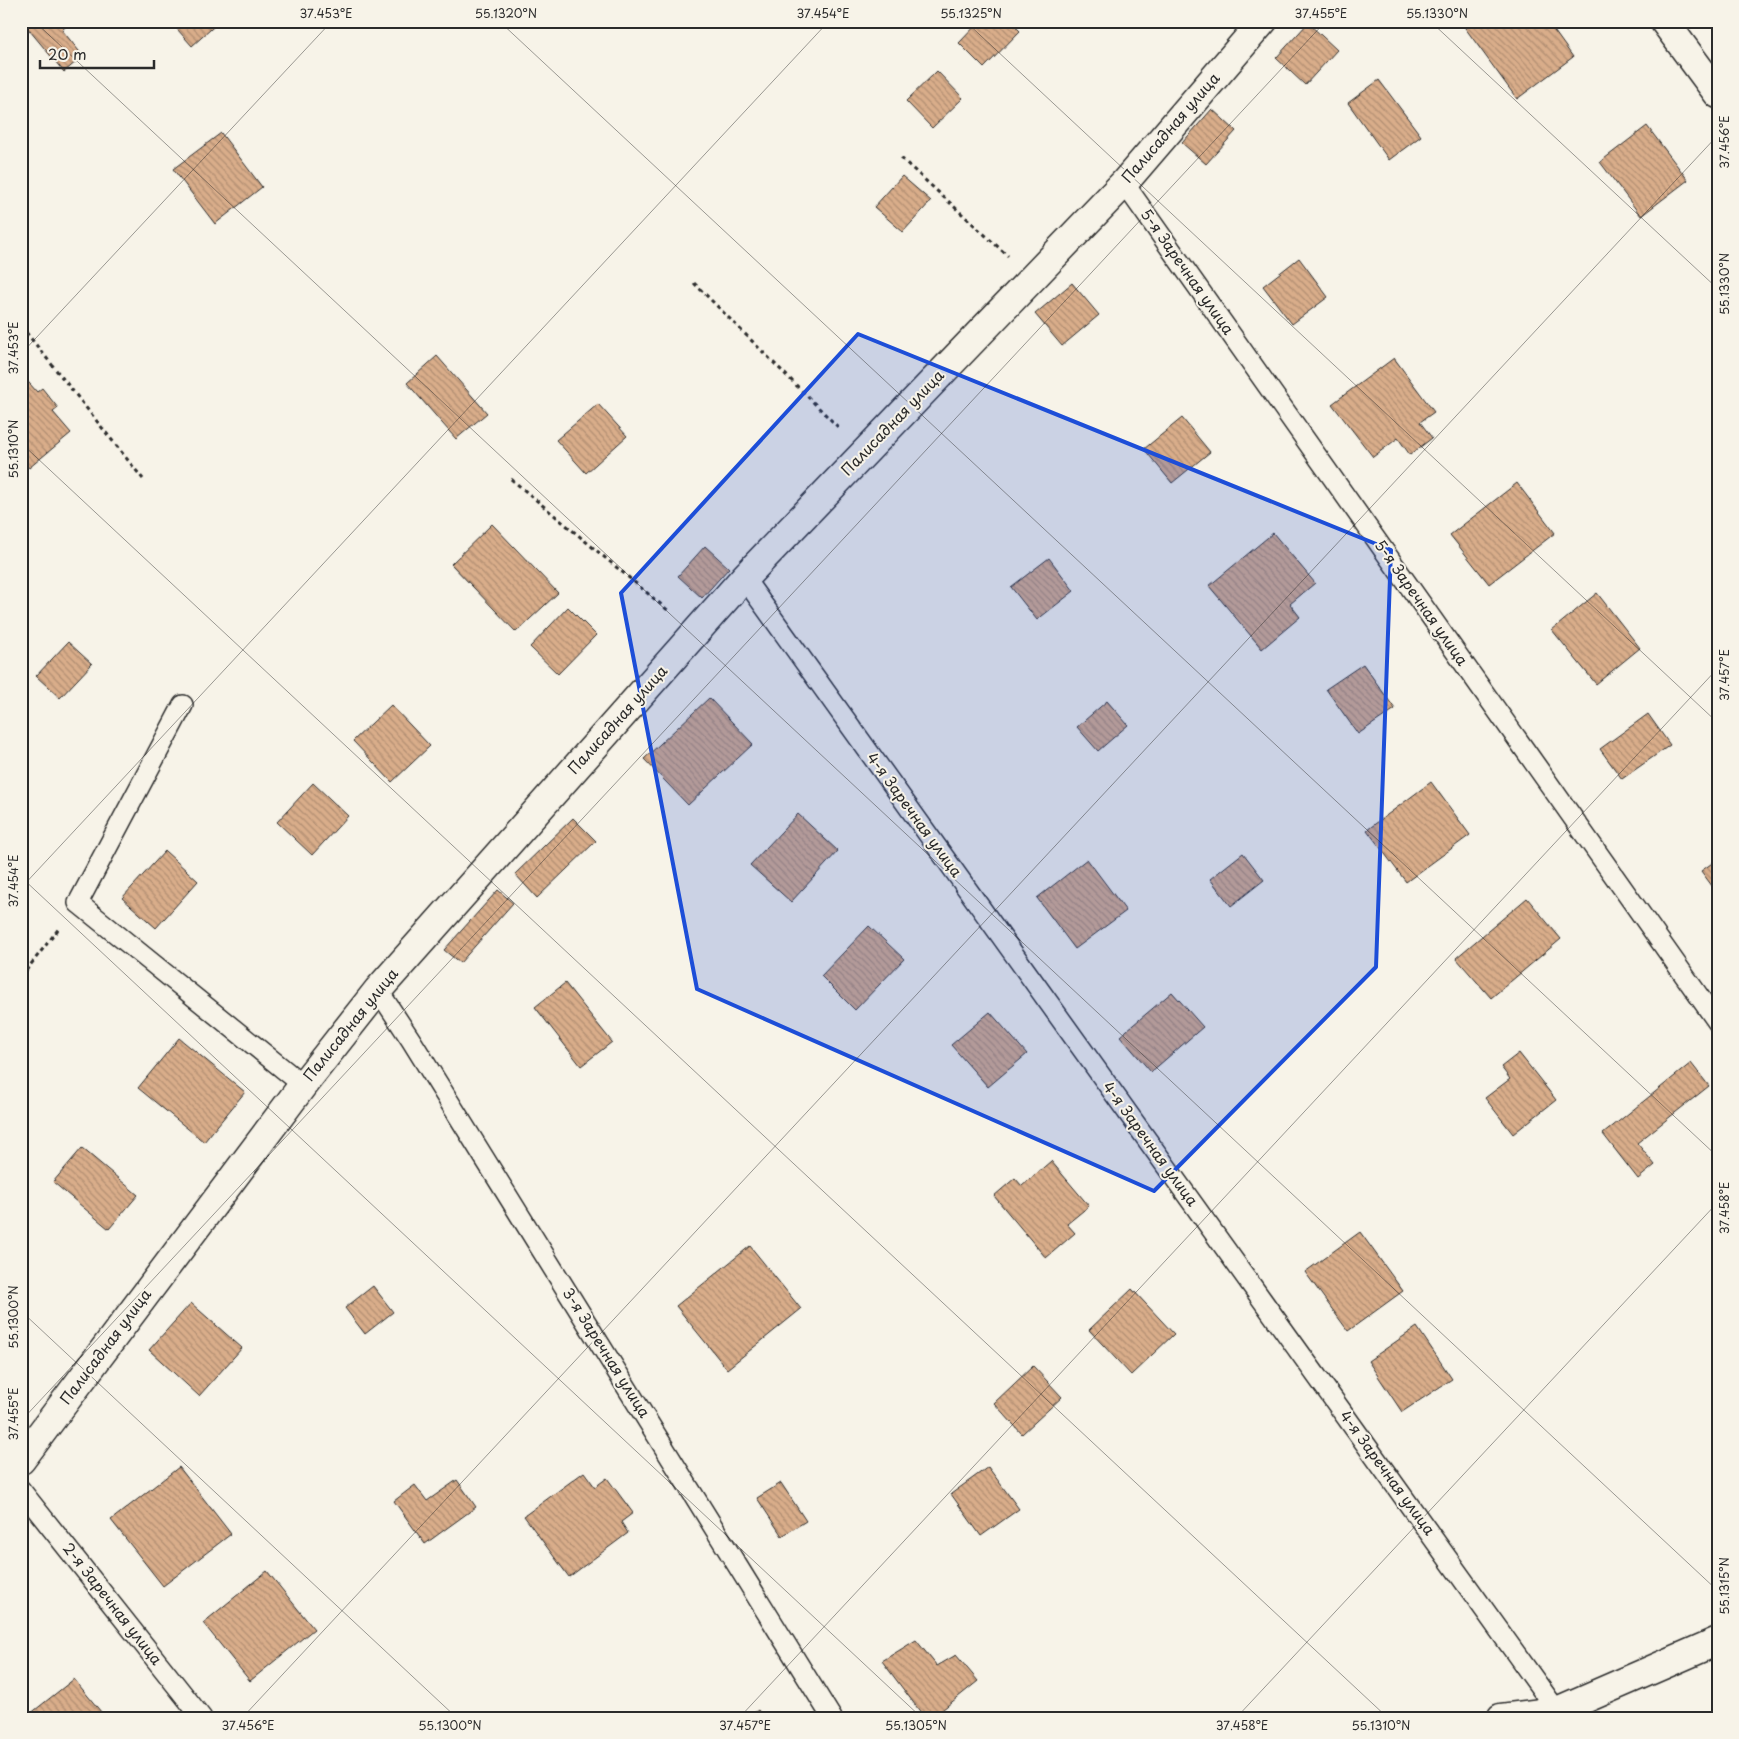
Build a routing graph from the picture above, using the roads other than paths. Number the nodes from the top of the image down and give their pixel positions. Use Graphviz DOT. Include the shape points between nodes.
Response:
graph roads {
  1 [pos="1263,21"];
  2 [pos="1664,21"];
  3 [pos="1718,94"];
  4 [pos="1124,183"];
  5 [pos="744,578"];
  6 [pos="183,705"];
  7 [pos="378,990"];
  8 [pos="1718,1022"];
  9 [pos="303,1085"];
  10 [pos="21,1460"];
  11 [pos="21,1490"];
  12 [pos="1718,1641"];
  13 [pos="1557,1710"];
  14 [pos="202,1718"];
  15 [pos="832,1718"];
  16 [pos="1501,1718"];
  1 -- 4 [label="street, Палисадная улица"];
  2 -- 3 [label="street"];
  4 -- 5 [label="street, Палисадная улица"];
  4 -- 8 [label="lane, 5-я Заречная улица"];
  5 -- 7 [label="street, Палисадная улица"];
  5 -- 13 [label="lane, 4-я Заречная улица"];
  6 -- 9 [label="lane" via="78,903"];
  7 -- 9 [label="street, Палисадная улица"];
  7 -- 15 [label="lane, 3-я Заречная улица"];
  9 -- 10 [label="street, Палисадная улица"];
  11 -- 14 [label="lane, 2-я Заречная улица"];
  12 -- 13 [label="street"];
  13 -- 16 [label="street"];
}
